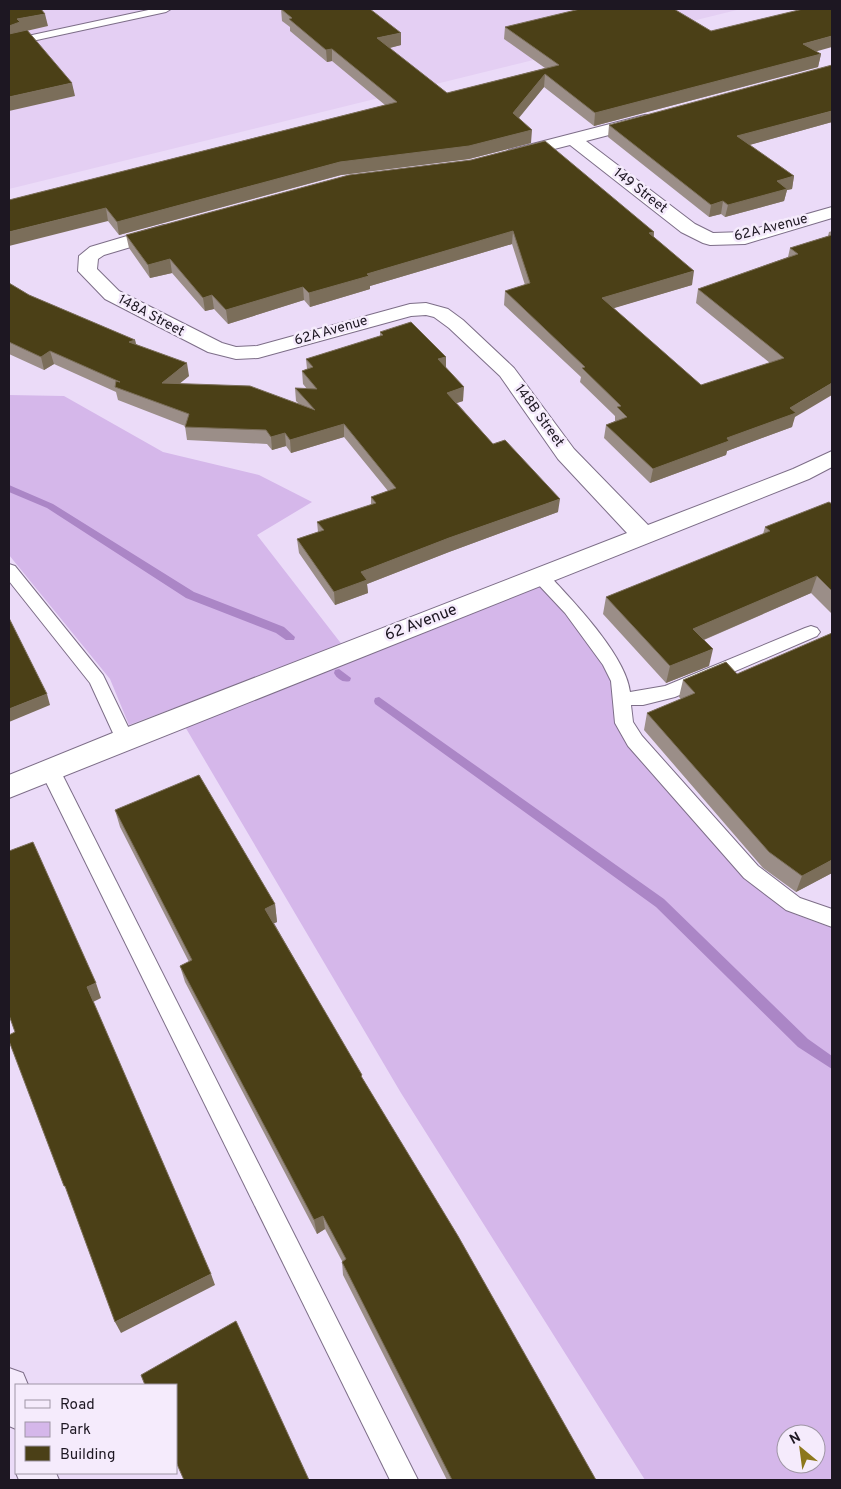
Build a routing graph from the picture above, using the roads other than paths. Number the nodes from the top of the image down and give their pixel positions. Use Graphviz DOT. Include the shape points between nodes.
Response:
graph roads {
  1 [pos="100,9"];
  2 [pos="166,9"];
  3 [pos="113,21"];
  4 [pos="9,44"];
  5 [pos="659,116"];
  6 [pos="573,139"];
  7 [pos="497,159"];
  8 [pos="832,212"];
  9 [pos="179,227"];
  10 [pos="710,239"];
  11 [pos="426,309"];
  12 [pos="236,353"];
  13 [pos="829,464"];
  14 [pos="644,536"];
  15 [pos="9,570"];
  16 [pos="540,576"];
  17 [pos="811,632"];
  18 [pos="622,699"];
  19 [pos="125,739"];
  20 [pos="50,770"];
  21 [pos="9,787"];
  22 [pos="832,917"];
  23 [pos="9,1387"];
  24 [pos="15,1407"];
  25 [pos="404,1480"];
  1 -- 3 [label="lane"];
  2 -- 3 [label="lane"];
  3 -- 4 [label="lane"];
  5 -- 6 [label="street"];
  6 -- 7 [label="street"];
  6 -- 10 [label="street, 149 Street" via="688,228"];
  8 -- 10 [label="street, 62A Avenue" via="745,238"];
  9 -- 12 [label="street, 148A Street" via="105,247 89,256 88,271 112,295 197,340"];
  11 -- 12 [label="street, 62A Avenue" via="389,315 258,352"];
  11 -- 14 [label="street, 148B Street" via="441,313 456,324 507,372 566,454"];
  13 -- 14 [label="street, 62 Avenue"];
  14 -- 16 [label="street, 62 Avenue"];
  15 -- 19 [label="lane" via="97,680"];
  16 -- 18 [label="lane" via="571,610 610,662 620,681"];
  16 -- 19 [label="street, 62 Avenue"];
  17 -- 18 [label="lane" via="669,692"];
  18 -- 22 [label="lane" via="624,723 635,741 751,872 793,904"];
  19 -- 20 [label="street, 62 Avenue"];
  20 -- 21 [label="street, 62 Avenue"];
  20 -- 25 [label="lane"];
  23 -- 24 [label="main road"];
}
